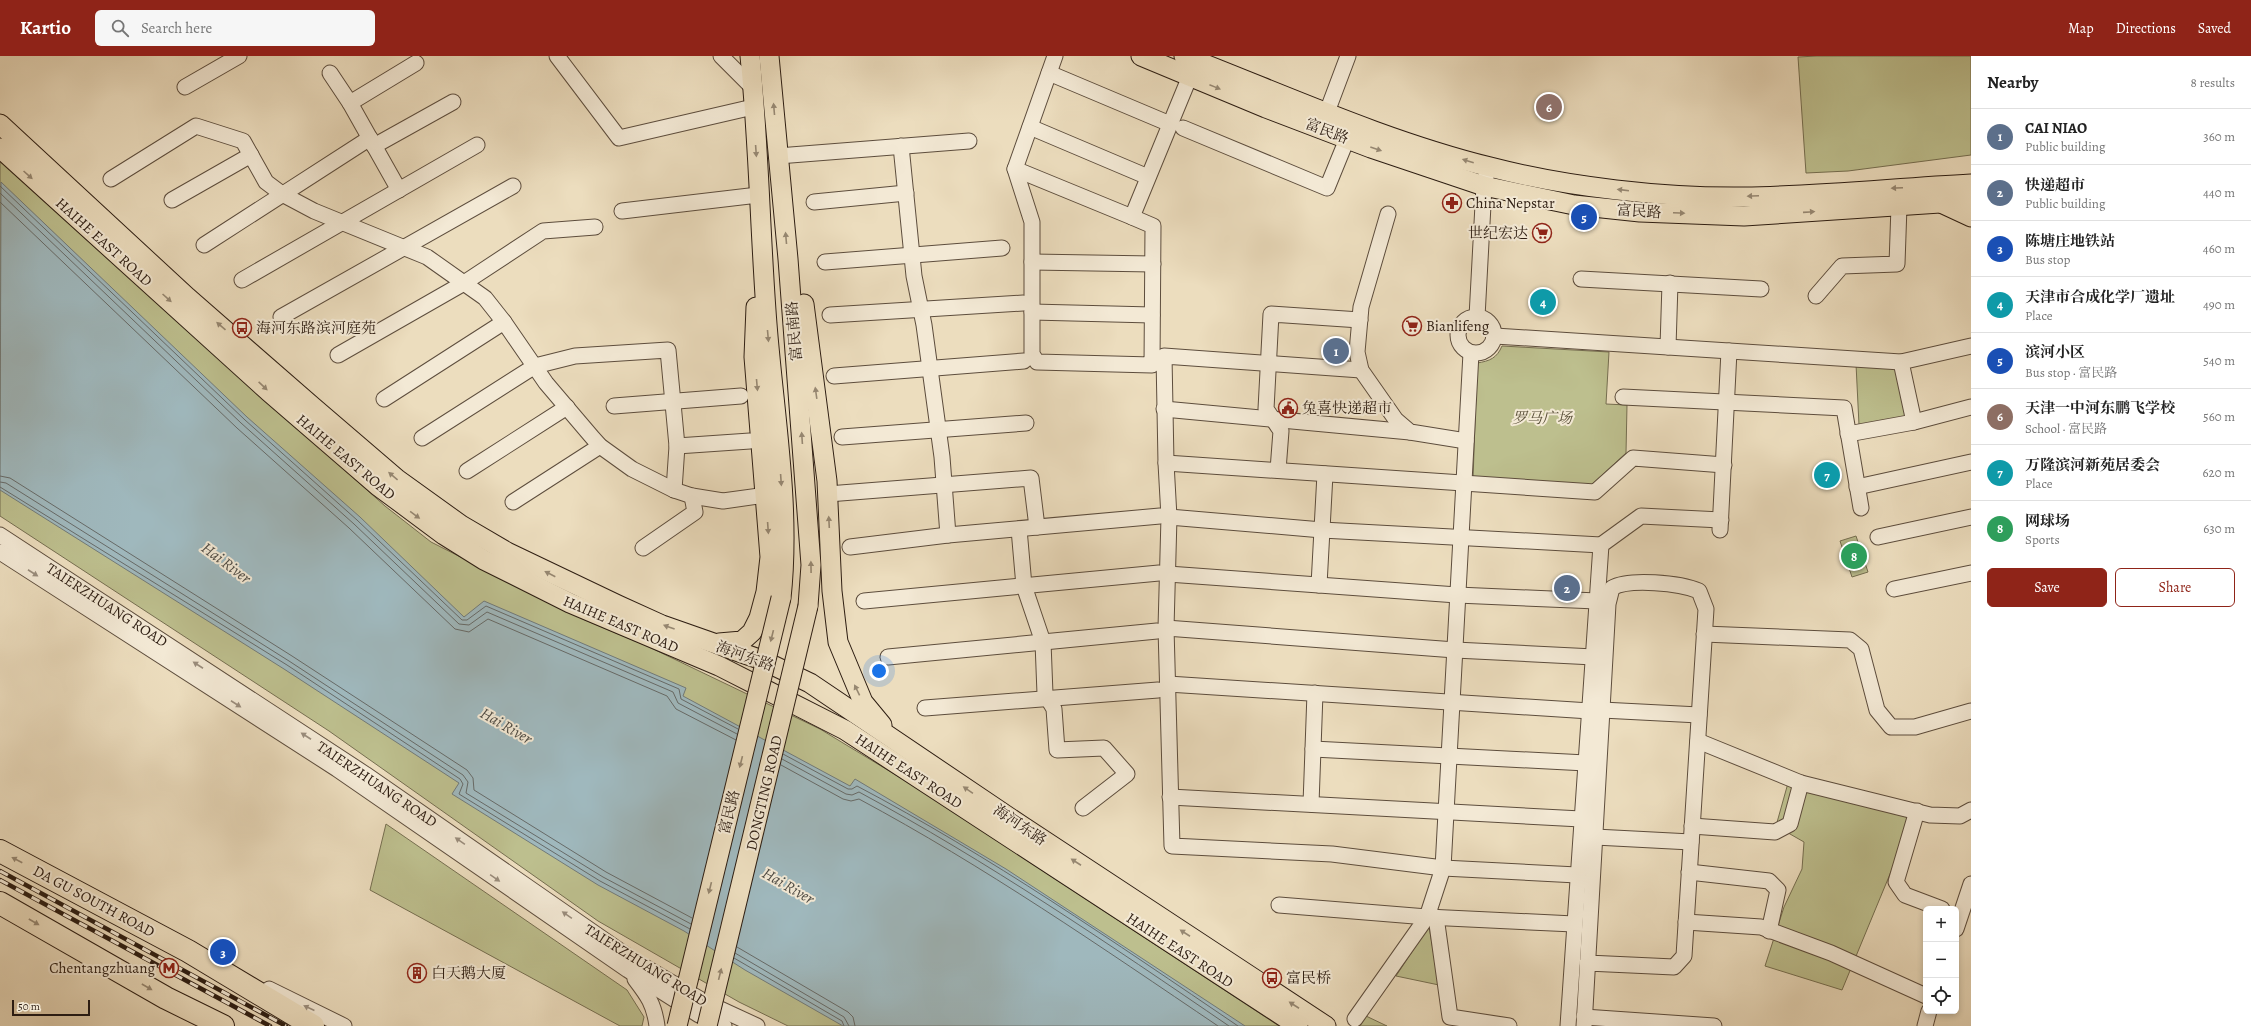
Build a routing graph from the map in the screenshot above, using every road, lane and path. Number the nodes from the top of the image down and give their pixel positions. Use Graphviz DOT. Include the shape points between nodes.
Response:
graph roads {
  1 [pos="239,56"];
  2 [pos="557,56"];
  3 [pos="721,56"];
  4 [pos="750,56"];
  5 [pos="769,56"];
  6 [pos="1055,56"];
  7 [pos="1141,56"];
  8 [pos="1184,56"];
  9 [pos="1348,56"];
  10 [pos="416,63"];
  11 [pos="330,73"];
  12 [pos="1049,73"];
  13 [pos="1190,76"];
  14 [pos="186,87"];
  15 [pos="752,87"];
  16 [pos="453,102"];
  17 [pos="350,103"];
  18 [pos="753,106"];
  19 [pos="1327,112"];
  20 [pos="0,124"];
  21 [pos="1176,126"];
  22 [pos="1030,127"];
  23 [pos="1347,139"];
  24 [pos="969,140"];
  25 [pos="372,142"];
  26 [pos="477,145"];
  27 [pos="901,146"];
  28 [pos="0,148"];
  29 [pos="251,155"];
  30 [pos="778,156"];
  31 [pos="1488,167"];
  32 [pos="1015,169"];
  33 [pos="1971,175"];
  34 [pos="1148,177"];
  35 [pos="111,179"];
  36 [pos="1971,184"];
  37 [pos="513,186"];
  38 [pos="1484,186"];
  39 [pos="1936,186"];
  40 [pos="399,190"];
  41 [pos="906,193"];
  42 [pos="282,194"];
  43 [pos="758,195"];
  44 [pos="172,200"];
  45 [pos="1971,201"];
  46 [pos="814,202"];
  47 [pos="1942,203"];
  48 [pos="1899,206"];
  49 [pos="622,211"];
  50 [pos="1388,214"];
  51 [pos="1132,217"];
  52 [pos="1971,217"];
  53 [pos="341,222"];
  54 [pos="595,227"];
  55 [pos="204,245"];
  56 [pos="404,248"];
  57 [pos="1002,248"];
  58 [pos="912,255"];
  59 [pos="788,259"];
  60 [pos="825,262"];
  61 [pos="1032,262"];
  62 [pos="764,263"];
  63 [pos="1152,264"];
  64 [pos="242,280"];
  65 [pos="1580,280"];
  66 [pos="464,283"];
  67 [pos="1670,283"];
  68 [pos="1761,289"];
  69 [pos="1816,296"];
  70 [pos="1027,307"];
  71 [pos="921,310"];
  72 [pos="830,315"];
  73 [pos="1152,315"];
  74 [pos="281,317"];
  75 [pos="1477,317"];
  76 [pos="1360,320"];
  77 [pos="504,322"];
  78 [pos="1495,336"];
  79 [pos="1971,346"];
  80 [pos="1668,347"];
  81 [pos="1729,351"];
  82 [pos="1471,353"];
  83 [pos="338,355"];
  84 [pos="1024,362"];
  85 [pos="1901,362"];
  86 [pos="1269,363"];
  87 [pos="535,366"];
  88 [pos="930,370"];
  89 [pos="1361,370"];
  90 [pos="834,376"];
  91 [pos="741,396"];
  92 [pos="1623,397"];
  93 [pos="384,399"];
  94 [pos="673,402"];
  95 [pos="1726,404"];
  96 [pos="614,406"];
  97 [pos="567,407"];
  98 [pos="1971,407"];
  99 [pos="1164,409"];
  100 [pos="1273,418"];
  101 [pos="1914,422"];
  102 [pos="1026,423"];
  103 [pos="938,430"];
  104 [pos="1410,432"];
  105 [pos="1848,434"];
  106 [pos="842,437"];
  107 [pos="422,438"];
  108 [pos="750,441"];
  109 [pos="1466,441"];
  110 [pos="600,446"];
  111 [pos="677,446"];
  112 [pos="1166,462"];
  113 [pos="1971,462"];
  114 [pos="1724,465"];
  115 [pos="1278,470"];
  116 [pos="467,471"];
  117 [pos="1325,474"];
  118 [pos="944,484"];
  119 [pos="1463,484"];
  120 [pos="1857,487"];
  121 [pos="674,490"];
  122 [pos="828,494"];
  123 [pos="766,495"];
  124 [pos="692,496"];
  125 [pos="513,502"];
  126 [pos="1861,508"];
  127 [pos="1971,516"];
  128 [pos="1165,517"];
  129 [pos="1037,527"];
  130 [pos="1019,529"];
  131 [pos="1322,530"];
  132 [pos="0,535"];
  133 [pos="948,535"];
  134 [pos="1878,537"];
  135 [pos="1461,538"];
  136 [pos="1601,545"];
  137 [pos="642,548"];
  138 [pos="850,548"];
  139 [pos="0,552"];
  140 [pos="1163,573"];
  141 [pos="1971,573"];
  142 [pos="1024,586"];
  143 [pos="1319,586"];
  144 [pos="1894,589"];
  145 [pos="1458,595"];
  146 [pos="781,598"];
  147 [pos="864,601"];
  148 [pos="1597,601"];
  149 [pos="808,606"];
  150 [pos="1162,630"];
  151 [pos="1704,634"];
  152 [pos="705,641"];
  153 [pos="1043,642"];
  154 [pos="1454,650"];
  155 [pos="888,657"];
  156 [pos="1594,657"];
  157 [pos="1163,687"];
  158 [pos="1315,693"];
  159 [pos="1049,699"];
  160 [pos="1452,703"];
  161 [pos="925,708"];
  162 [pos="1596,710"];
  163 [pos="1971,711"];
  164 [pos="1699,715"];
  165 [pos="1698,741"];
  166 [pos="897,743"];
  167 [pos="1313,749"];
  168 [pos="1449,756"];
  169 [pos="1586,763"];
  170 [pos="1801,783"];
  171 [pos="1170,797"];
  172 [pos="1311,804"];
  173 [pos="1083,808"];
  174 [pos="1971,810"];
  175 [pos="1917,811"];
  176 [pos="1446,812"];
  177 [pos="1581,819"];
  178 [pos="1692,826"];
  179 [pos="1595,837"];
  180 [pos="1691,842"];
  181 [pos="0,851"];
  182 [pos="1443,868"];
  183 [pos="1689,872"];
  184 [pos="1577,875"];
  185 [pos="1971,884"];
  186 [pos="0,902"];
  187 [pos="1279,904"];
  188 [pos="1934,906"];
  189 [pos="1432,917"];
  190 [pos="1959,917"];
  191 [pos="1686,922"];
  192 [pos="1574,924"];
  193 [pos="1769,931"];
  194 [pos="188,951"];
  195 [pos="1587,962"];
  196 [pos="628,970"];
  197 [pos="1923,995"];
  198 [pos="166,998"];
  199 [pos="1928,1014"];
  200 [pos="1355,1019"];
  201 [pos="1584,1022"];
  202 [pos="212,1026"];
  203 [pos="223,1026"];
  204 [pos="313,1026"];
  205 [pos="344,1026"];
  206 [pos="657,1026"];
  207 [pos="677,1026"];
  208 [pos="708,1026"];
  209 [pos="724,1026"];
  210 [pos="757,1026"];
  211 [pos="1298,1026"];
  212 [pos="1326,1026"];
  213 [pos="1509,1026"];
  214 [pos="1568,1026"];
  215 [pos="1714,1026"];
  216 [pos="1924,1026"];
  1 -- 14 [label="street"];
  2 -- 18 [label="street" via="619,138"];
  3 -- 15 [label="street"];
  4 -- 15 [label="main road, 富民南路"];
  30 -- 5 [label="main road, 富民南路, one-way"];
  6 -- 12 [label="street"];
  7 -- 13 [label="main road, 富民路"];
  8 -- 19 [label="main road, 富民路"];
  9 -- 19 [label="street"];
  10 -- 17 [label="street"];
  11 -- 17 [label="street"];
  12 -- 21 [label="street"];
  12 -- 22 [label="street"];
  13 -- 21 [label="street"];
  13 -- 23 [label="main road, 富民路, one-way"];
  15 -- 18 [label="main road, 富民南路"];
  16 -- 25 [label="street"];
  17 -- 25 [label="street"];
  18 -- 43 [label="main road, 富民南路, one-way"];
  31 -- 19 [label="main road, 富民路, one-way" via="1406,142"];
  152 -- 20 [label="main road, HAIHE EAST ROAD, one-way" via="662,625 507,552 461,525 397,479 187,297"];
  21 -- 23 [label="street" via="1327,188"];
  21 -- 34 [label="street"];
  22 -- 32 [label="street"];
  22 -- 34 [label="street"];
  23 -- 38 [label="main road, 富民路, one-way"];
  24 -- 27 [label="street"];
  25 -- 40 [label="street"];
  25 -- 42 [label="street"];
  26 -- 40 [label="street"];
  27 -- 30 [label="street"];
  27 -- 41 [label="street"];
  28 -- 211 [label="main road, HAIHE EAST ROAD, one-way" via="183,311 268,391 378,486 444,535 484,560 570,603 719,666 845,730"];
  29 -- 35 [label="street" via="243,141 196,126"];
  29 -- 42 [label="street" via="266,182"];
  29 -- 44 [label="street"];
  59 -- 30 [label="main road, 富民南路, one-way"];
  31 -- 38 [label="street"];
  39 -- 31 [label="main road, 富民路, one-way" via="1743,197 1646,192 1579,184"];
  32 -- 51 [label="street"];
  32 -- 61 [label="street" via="1032,222"];
  33 -- 39 [label="main road"];
  34 -- 51 [label="street"];
  36 -- 39 [label="main road, 富民路"];
  37 -- 56 [label="street"];
  38 -- 48 [label="main road, 富民路, one-way" via="1574,205 1640,212 1744,216"];
  38 -- 75 [label="street"];
  40 -- 53 [label="street"];
  41 -- 46 [label="street"];
  41 -- 58 [label="street"];
  42 -- 53 [label="street"];
  42 -- 55 [label="street"];
  43 -- 49 [label="street"];
  43 -- 62 [label="main road, 富民南路"];
  45 -- 47 [label="main road, 富民路"];
  47 -- 48 [label="main road, 富民路"];
  47 -- 52 [label="main road"];
  48 -- 69 [label="street" via="1897,264 1842,266"];
  50 -- 76 [label="street" via="1361,307"];
  51 -- 63 [label="street" via="1153,226"];
  53 -- 56 [label="street"];
  53 -- 64 [label="street"];
  54 -- 66 [label="street" via="543,231"];
  56 -- 66 [label="street" via="427,257"];
  56 -- 74 [label="street"];
  57 -- 58 [label="street"];
  58 -- 60 [label="street"];
  58 -- 71 [label="street"];
  122 -- 59 [label="main road, one-way" via="803,297"];
  149 -- 59 [label="main road, 富民南路, one-way" via="812,565"];
  61 -- 63 [label="street"];
  61 -- 70 [label="street"];
  62 -- 123 [label="main road, one-way" via="756,307 754,357"];
  62 -- 146 [label="main road, 富民南路, one-way" via="783,504 785,551"];
  63 -- 73 [label="street"];
  65 -- 67 [label="street"];
  66 -- 77 [label="street" via="485,298"];
  66 -- 83 [label="street"];
  67 -- 68 [label="street"];
  67 -- 80 [label="street"];
  70 -- 71 [label="street"];
  70 -- 73 [label="street"];
  70 -- 73 [label="street" via="1032,354 1037,362 1152,365"];
  71 -- 72 [label="street"];
  71 -- 88 [label="street"];
  75 -- 78 [label="street" via="1492,325"];
  75 -- 82 [label="street" via="1466,320 1459,330 1459,341"];
  76 -- 86 [label="street" via="1271,314"];
  76 -- 89 [label="street" via="1357,352"];
  77 -- 87 [label="street"];
  77 -- 93 [label="street"];
  78 -- 80 [label="street"];
  78 -- 82 [label="street" via="1487,350 1482,353"];
  79 -- 85 [label="street"];
  80 -- 81 [label="street"];
  81 -- 85 [label="street"];
  81 -- 95 [label="street"];
  82 -- 109 [label="street"];
  84 -- 88 [label="street"];
  85 -- 101 [label="street"];
  86 -- 89 [label="street"];
  86 -- 99 [label="street" via="1164,356"];
  86 -- 100 [label="street" via="1266,409"];
  87 -- 94 [label="street" via="575,356 668,350"];
  87 -- 97 [label="street"];
  87 -- 107 [label="street"];
  88 -- 90 [label="street"];
  88 -- 103 [label="street"];
  89 -- 104 [label="street" via="1396,420"];
  91 -- 94 [label="street"];
  92 -- 95 [label="street"];
  94 -- 96 [label="street"];
  94 -- 111 [label="street"];
  95 -- 105 [label="street" via="1844,408"];
  95 -- 114 [label="street"];
  97 -- 110 [label="street"];
  97 -- 116 [label="street"];
  98 -- 101 [label="street"];
  99 -- 100 [label="street"];
  99 -- 112 [label="street"];
  100 -- 104 [label="street"];
  100 -- 115 [label="street" via="1281,431"];
  101 -- 105 [label="street"];
  102 -- 103 [label="street"];
  103 -- 106 [label="street"];
  103 -- 118 [label="street"];
  104 -- 109 [label="street"];
  105 -- 120 [label="street"];
  108 -- 111 [label="street"];
  109 -- 119 [label="street"];
  110 -- 121 [label="street" via="632,469"];
  110 -- 125 [label="street"];
  111 -- 121 [label="street"];
  112 -- 115 [label="street"];
  112 -- 128 [label="street"];
  113 -- 120 [label="street"];
  114 -- 119 [label="street" via="1633,458 1595,492"];
  114 -- 136 [label="street" via="1721,525 1641,516"];
  115 -- 117 [label="street"];
  117 -- 119 [label="street"];
  117 -- 131 [label="street"];
  118 -- 122 [label="street"];
  118 -- 129 [label="street" via="1031,478"];
  118 -- 133 [label="street"];
  119 -- 135 [label="street"];
  120 -- 126 [label="street"];
  121 -- 124 [label="street"];
  166 -- 122 [label="main road, one-way" via="863,702 838,642 832,591"];
  123 -- 124 [label="street" via="723,501"];
  123 -- 152 [label="main road, one-way" via="770,557 766,592 759,618 752,632 742,641"];
  124 -- 137 [label="street" via="695,512"];
  127 -- 134 [label="street"];
  128 -- 129 [label="street"];
  128 -- 131 [label="street"];
  128 -- 140 [label="street"];
  129 -- 130 [label="street"];
  130 -- 133 [label="street"];
  130 -- 142 [label="street"];
  131 -- 135 [label="street"];
  131 -- 143 [label="street"];
  210 -- 132 [label="street, TAIERZHUANG ROAD, one-way" via="706,1002 633,960 365,774"];
  133 -- 138 [label="street"];
  135 -- 136 [label="street"];
  135 -- 145 [label="street"];
  136 -- 148 [label="street"];
  139 -- 196 [label="street, TAIERZHUANG ROAD, one-way" via="338,769"];
  140 -- 142 [label="street"];
  140 -- 143 [label="street"];
  140 -- 150 [label="street"];
  141 -- 144 [label="street"];
  142 -- 147 [label="street"];
  142 -- 153 [label="street"];
  143 -- 145 [label="street"];
  145 -- 148 [label="street"];
  145 -- 154 [label="street"];
  146 -- 207 [label="main road, 富民路, one-way, bridge"];
  148 -- 156 [label="street"];
  208 -- 149 [label="main road, DONGTING ROAD, one-way, bridge"];
  150 -- 153 [label="street"];
  150 -- 154 [label="street"];
  150 -- 157 [label="street"];
  151 -- 162 [label="street" via="1706,609 1699,591 1689,587 1631,582 1620,583 1612,588"];
  151 -- 163 [label="street" via="1850,640 1861,649 1878,710 1891,727 1915,727"];
  151 -- 164 [label="street"];
  152 -- 166 [label="main road, 海河东路" via="762,660 810,683"];
  153 -- 155 [label="street"];
  153 -- 159 [label="street" via="1045,694"];
  154 -- 156 [label="street"];
  154 -- 160 [label="street"];
  156 -- 162 [label="street"];
  157 -- 158 [label="street"];
  157 -- 159 [label="street"];
  157 -- 171 [label="street"];
  158 -- 160 [label="street"];
  158 -- 167 [label="street"];
  159 -- 161 [label="street"];
  159 -- 173 [label="street" via="1054,709 1057,750 1104,748 1127,774"];
  160 -- 162 [label="street"];
  160 -- 168 [label="street"];
  162 -- 164 [label="street"];
  162 -- 169 [label="street"];
  162 -- 179 [label="street"];
  164 -- 165 [label="street"];
  165 -- 170 [label="street"];
  165 -- 178 [label="street"];
  212 -- 166 [label="main road, 海河东路, one-way"];
  167 -- 168 [label="street"];
  167 -- 172 [label="street"];
  168 -- 169 [label="street"];
  168 -- 176 [label="street"];
  169 -- 177 [label="street"];
  170 -- 175 [label="street"];
  170 -- 178 [label="street" via="1790,824 1775,832"];
  171 -- 172 [label="street"];
  171 -- 182 [label="street" via="1172,846 1332,854"];
  172 -- 176 [label="street"];
  174 -- 175 [label="street" via="1960,816 1930,815"];
  175 -- 188 [label="street" via="1896,882 1905,895"];
  176 -- 177 [label="street"];
  176 -- 182 [label="street"];
  177 -- 184 [label="street"];
  178 -- 180 [label="street"];
  179 -- 180 [label="street"];
  179 -- 195 [label="street"];
  180 -- 183 [label="street"];
  194 -- 181 [label="highway, DA GU SOUTH ROAD, one-way"];
  182 -- 184 [label="street"];
  182 -- 189 [label="street"];
  183 -- 191 [label="street"];
  183 -- 193 [label="street" via="1769,881 1778,890"];
  184 -- 192 [label="street"];
  185 -- 190 [label="street"];
  186 -- 198 [label="highway, one-way"];
  187 -- 189 [label="street"];
  189 -- 192 [label="street"];
  189 -- 200 [label="street"];
  189 -- 213 [label="street" via="1450,1016"];
  191 -- 193 [label="street" via="1760,927"];
  191 -- 195 [label="street" via="1684,956 1674,966"];
  192 -- 214 [label="street"];
  193 -- 197 [label="street" via="1830,953"];
  194 -- 204 [label="highway, DA GU SOUTH ROAD"];
  205 -- 194 [label="street, DA GU SOUTH ROAD, one-way"];
  195 -- 201 [label="street"];
  196 -- 206 [label="street" via="649,997 655,1009"];
  196 -- 209 [label="street, TAIERZHUANG ROAD" via="699,1015"];
  198 -- 202 [label="street"];
  198 -- 203 [label="highway"];
  199 -- 216 [label="street"];
  201 -- 215 [label="street"];
}
